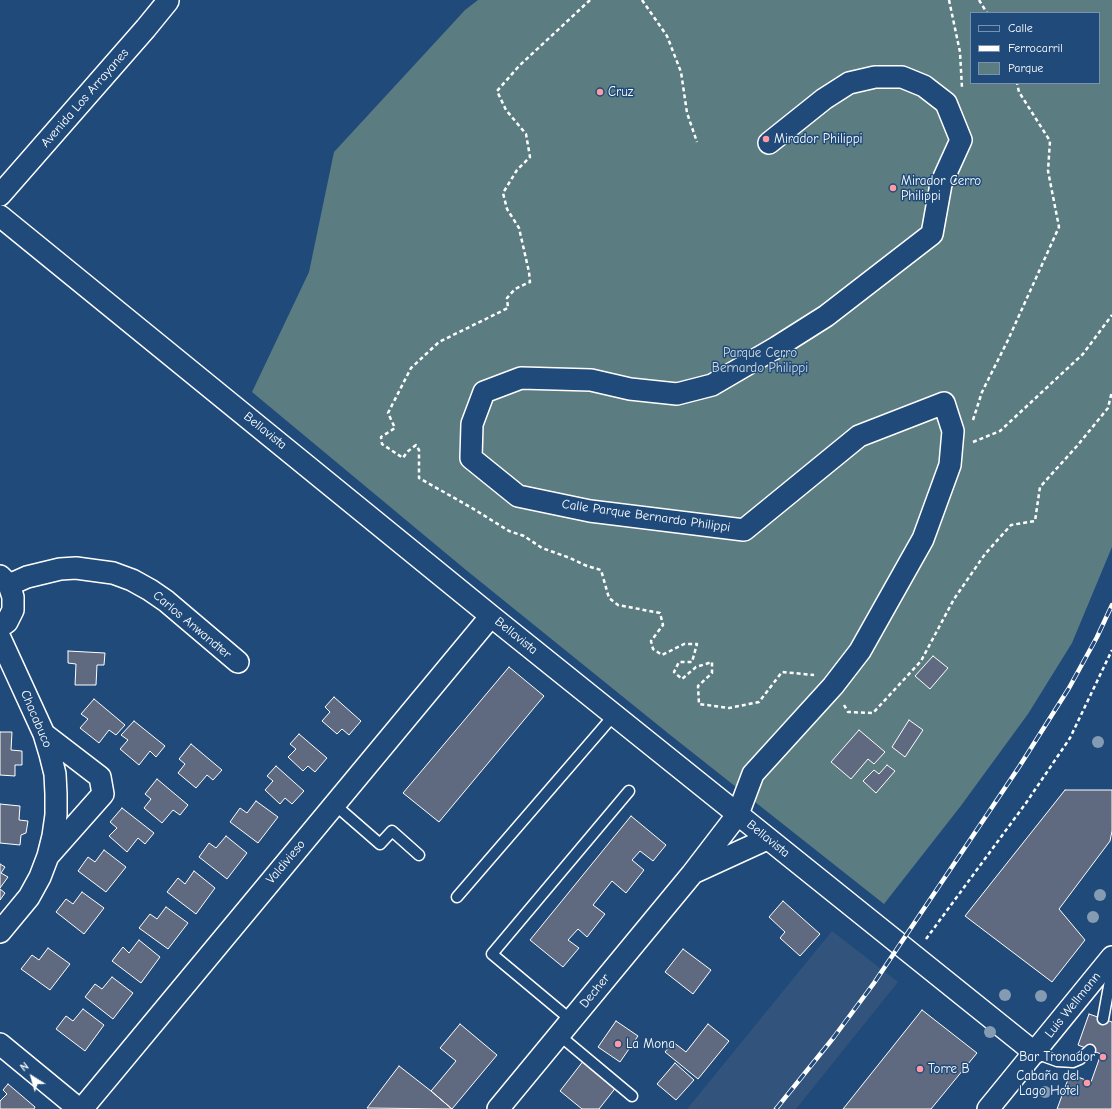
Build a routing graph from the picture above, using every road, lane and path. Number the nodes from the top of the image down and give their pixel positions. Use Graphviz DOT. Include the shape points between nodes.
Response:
graph roads {
  1 [pos="167,0"];
  2 [pos="590,0"];
  3 [pos="642,0"];
  4 [pos="949,0"];
  5 [pos="979,0"];
  6 [pos="986,12"];
  7 [pos="1017,84"];
  8 [pos="962,91"];
  9 [pos="697,142"];
  10 [pos="769,143"];
  11 [pos="503,193"];
  12 [pos="0,194"];
  13 [pos="0,216"];
  14 [pos="1112,314"];
  15 [pos="1112,391"];
  16 [pos="972,425"];
  17 [pos="950,465"];
  18 [pos="4,581"];
  19 [pos="491,616"];
  20 [pos="0,627"];
  21 [pos="0,638"];
  22 [pos="1112,650"];
  23 [pos="238,662"];
  24 [pos="833,686"];
  25 [pos="614,715"];
  26 [pos="44,734"];
  27 [pos="629,791"];
  28 [pos="334,804"];
  29 [pos="738,814"];
  30 [pos="767,839"];
  31 [pos="419,855"];
  32 [pos="48,856"];
  33 [pos="692,874"];
  34 [pos="457,897"];
  35 [pos="0,932"];
  36 [pos="914,956"];
  37 [pos="1112,957"];
  38 [pos="1112,970"];
  39 [pos="1103,1019"];
  40 [pos="565,1028"];
  41 [pos="0,1044"];
  42 [pos="1090,1050"];
  43 [pos="1035,1053"];
  44 [pos="632,1096"];
  45 [pos="79,1109"];
  46 [pos="82,1109"];
  47 [pos="498,1109"];
  48 [pos="988,1109"];
  1 -- 12 [label="street, Avenida Los Arrayanes" via="146,28"];
  2 -- 11 [label="path" via="519,66 497,91 506,110 526,134 530,157 517,170"];
  3 -- 9 [label="path" via="667,36 681,72 687,113"];
  4 -- 8 [label="path" via="960,52"];
  5 -- 6 [label="path"];
  7 -- 16 [label="path" via="1019,92 1050,141 1048,172 1059,227 982,392"];
  10 -- 17 [label="street, Calle Parque Bernardo Philippi" via="824,99 849,83 875,77 902,77 924,86 946,103 961,140 941,184 932,234 826,316 712,385 677,394 630,389 591,380 521,378 484,392 472,424 471,458 518,496 590,511 744,530 859,436 944,403 953,431"];
  13 -- 19 [label="street, Bellavista"];
  14 -- 17 [label="path" via="1083,354 1000,431 962,447"];
  15 -- 24 [label="path" via="1108,408 1040,487 1035,521 1011,526 985,554 954,600 921,661 873,713 848,712"];
  17 -- 24 [label="street, Calle Parque Bernardo Philippi" via="923,539 860,651"];
  18 -- 20 [label="street" via="14,597 13,610 7,622"];
  18 -- 23 [label="street, Carlos Anwandter" via="60,569 113,573 132,580 166,601"];
  19 -- 25 [label="street, Bellavista"];
  19 -- 28 [label="street, Valdivieso"];
  21 -- 26 [label="street, Chacabuco"];
  22 -- 36 [label="path" via="1070,738 1026,803"];
  24 -- 29 [label="street, Calle Parque Bernardo Philippi" via="752,774"];
  25 -- 29 [label="street, Bellavista"];
  25 -- 34 [label="lane"];
  26 -- 32 [label="street, Chacabuco" via="55,774 56,794 54,829"];
  26 -- 32 [label="street" via="100,777 103,794"];
  27 -- 40 [label="lane" via="492,954"];
  28 -- 31 [label="lane" via="380,844 392,831"];
  28 -- 46 [label="street, Valdivieso"];
  29 -- 30 [label="street, Bellavista"];
  29 -- 33 [label="street, Decher"];
  30 -- 33 [label="street, Decher"];
  30 -- 36 [label="street, Bellavista"];
  32 -- 35 [label="street, Chacabuco" via="29,897"];
  33 -- 40 [label="street, Decher"];
  36 -- 43 [label="street, Bellavista"];
  37 -- 43 [label="street, Luis Wellmann"];
  38 -- 39 [label="lane"];
  40 -- 44 [label="lane"];
  40 -- 47 [label="street, Decher"];
  41 -- 45 [label="street"];
  42 -- 43 [label="lane" via="1073,1062 1057,1061"];
  43 -- 48 [label="street, Luis Wellmann"];
}
